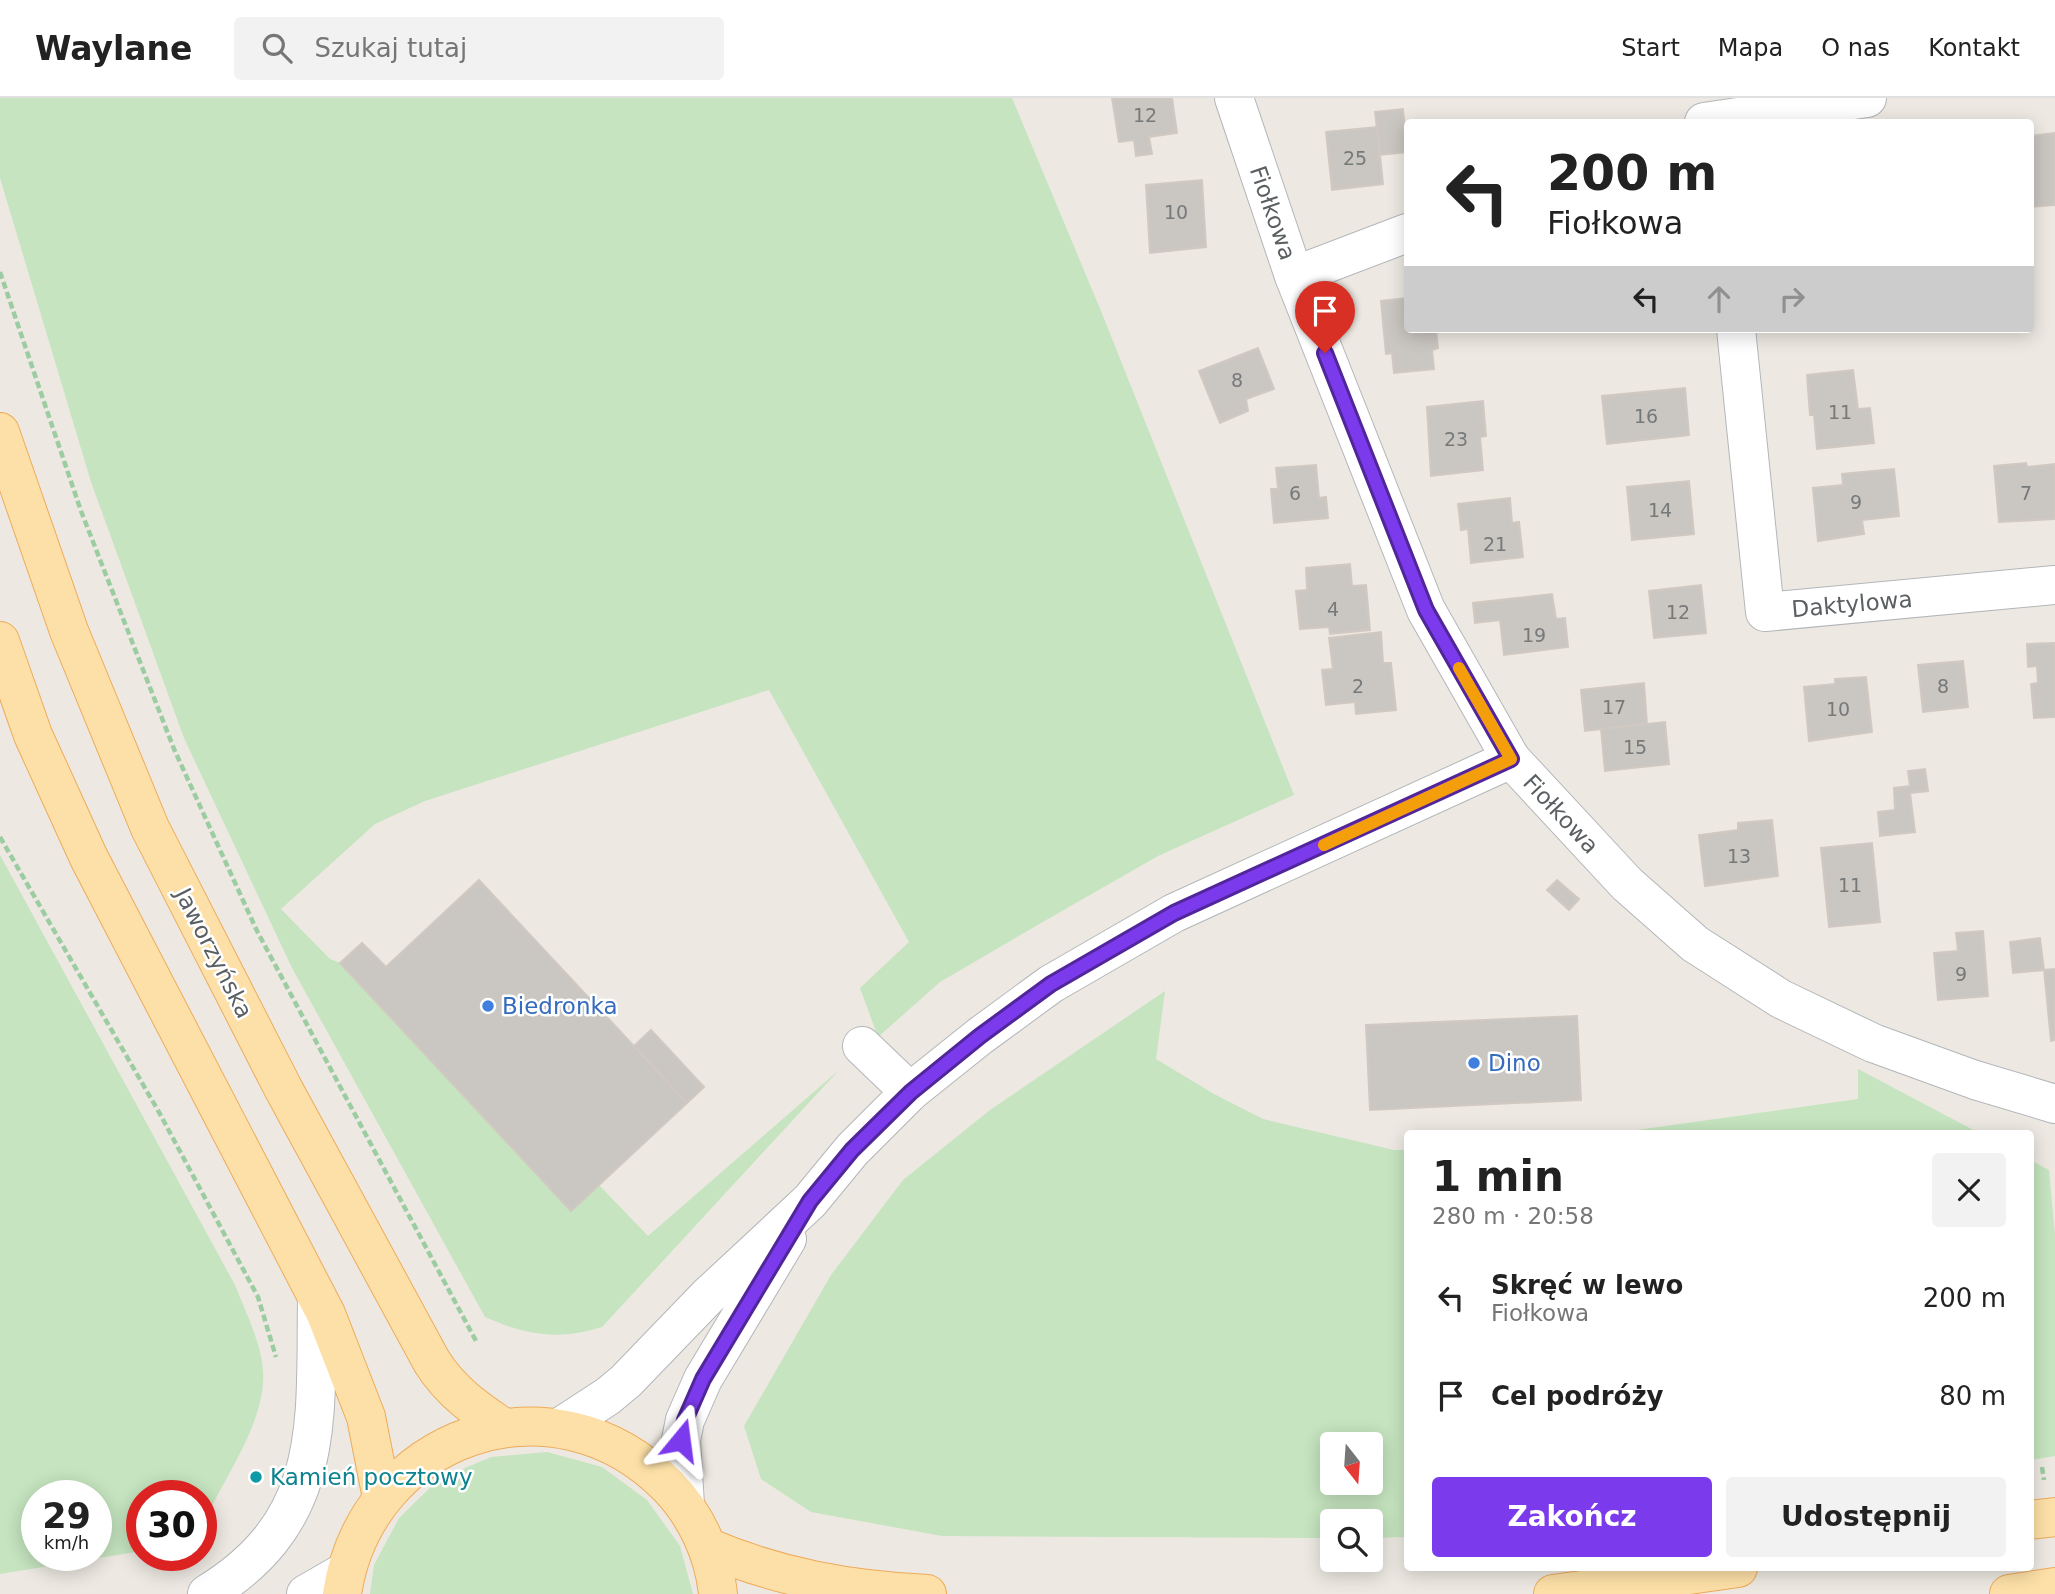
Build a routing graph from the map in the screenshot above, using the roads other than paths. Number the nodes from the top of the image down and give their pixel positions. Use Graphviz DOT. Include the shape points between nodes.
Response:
graph roads {
  1 [pos="1234,98"];
  2 [pos="1867,98"];
  3 [pos="1711,116"];
  4 [pos="1404,234"];
  5 [pos="1294,275"];
  6 [pos="1736,333"];
  7 [pos="0,432"];
  8 [pos="2055,586"];
  9 [pos="0,641"];
  10 [pos="1511,759"];
  11 [pos="862,1046"];
  12 [pos="911,1092"];
  13 [pos="2055,1104"];
  14 [pos="810,1201"];
  15 [pos="317,1297"];
  16 [pos="504,1428"];
  17 [pos="559,1428"];
  18 [pos="382,1498"];
  19 [pos="685,1505"];
  20 [pos="2055,1517"];
  21 [pos="2034,1520"];
  22 [pos="707,1547"];
  23 [pos="1717,1571"];
  24 [pos="344,1583"];
  25 [pos="2055,1587"];
  26 [pos="207,1594"];
  27 [pos="306,1594"];
  28 [pos="718,1594"];
  29 [pos="927,1594"];
  30 [pos="1553,1594"];
  31 [pos="2009,1594"];
  1 -- 5 [label="street, Fiołkowa"];
  2 -- 3 [label="street"];
  4 -- 5 [label="street"];
  5 -- 10 [label="street, Fiołkowa" via="1426,610"];
  6 -- 8 [label="street, Daktylowa" via="1765,612"];
  7 -- 16 [label="main road, Jaworzyńska" via="69,631 150,828 283,1088 432,1362 464,1400"];
  9 -- 15 [label="main road" via="33,736 89,858"];
  10 -- 12 [label="street" via="1174,913 1051,984"];
  10 -- 13 [label="street, Fiołkowa" via="1627,884 1695,944 1781,999 1873,1042"];
  11 -- 12 [label="street"];
  12 -- 14 [label="street" via="852,1150"];
  14 -- 17 [label="street" via="626,1381"];
  14 -- 19 [label="street" via="703,1379 685,1420 681,1440"];
  15 -- 18 [label="main road" via="366,1417"];
  15 -- 26 [label="street" via="313,1440 307,1471 284,1522 260,1553"];
  16 -- 17 [label="main road"];
  16 -- 18 [label="main road" via="443,1448 416,1465"];
  17 -- 19 [label="main road" via="598,1438 627,1453 654,1471"];
  18 -- 24 [label="main road" via="357,1539"];
  19 -- 22 [label="main road"];
  20 -- 21 [label="main road"];
  22 -- 28 [label="main road"];
  22 -- 29 [label="main road" via="774,1573"];
  23 -- 30 [label="main road"];
  24 -- 27 [label="street"];
  25 -- 31 [label="main road"];
}
